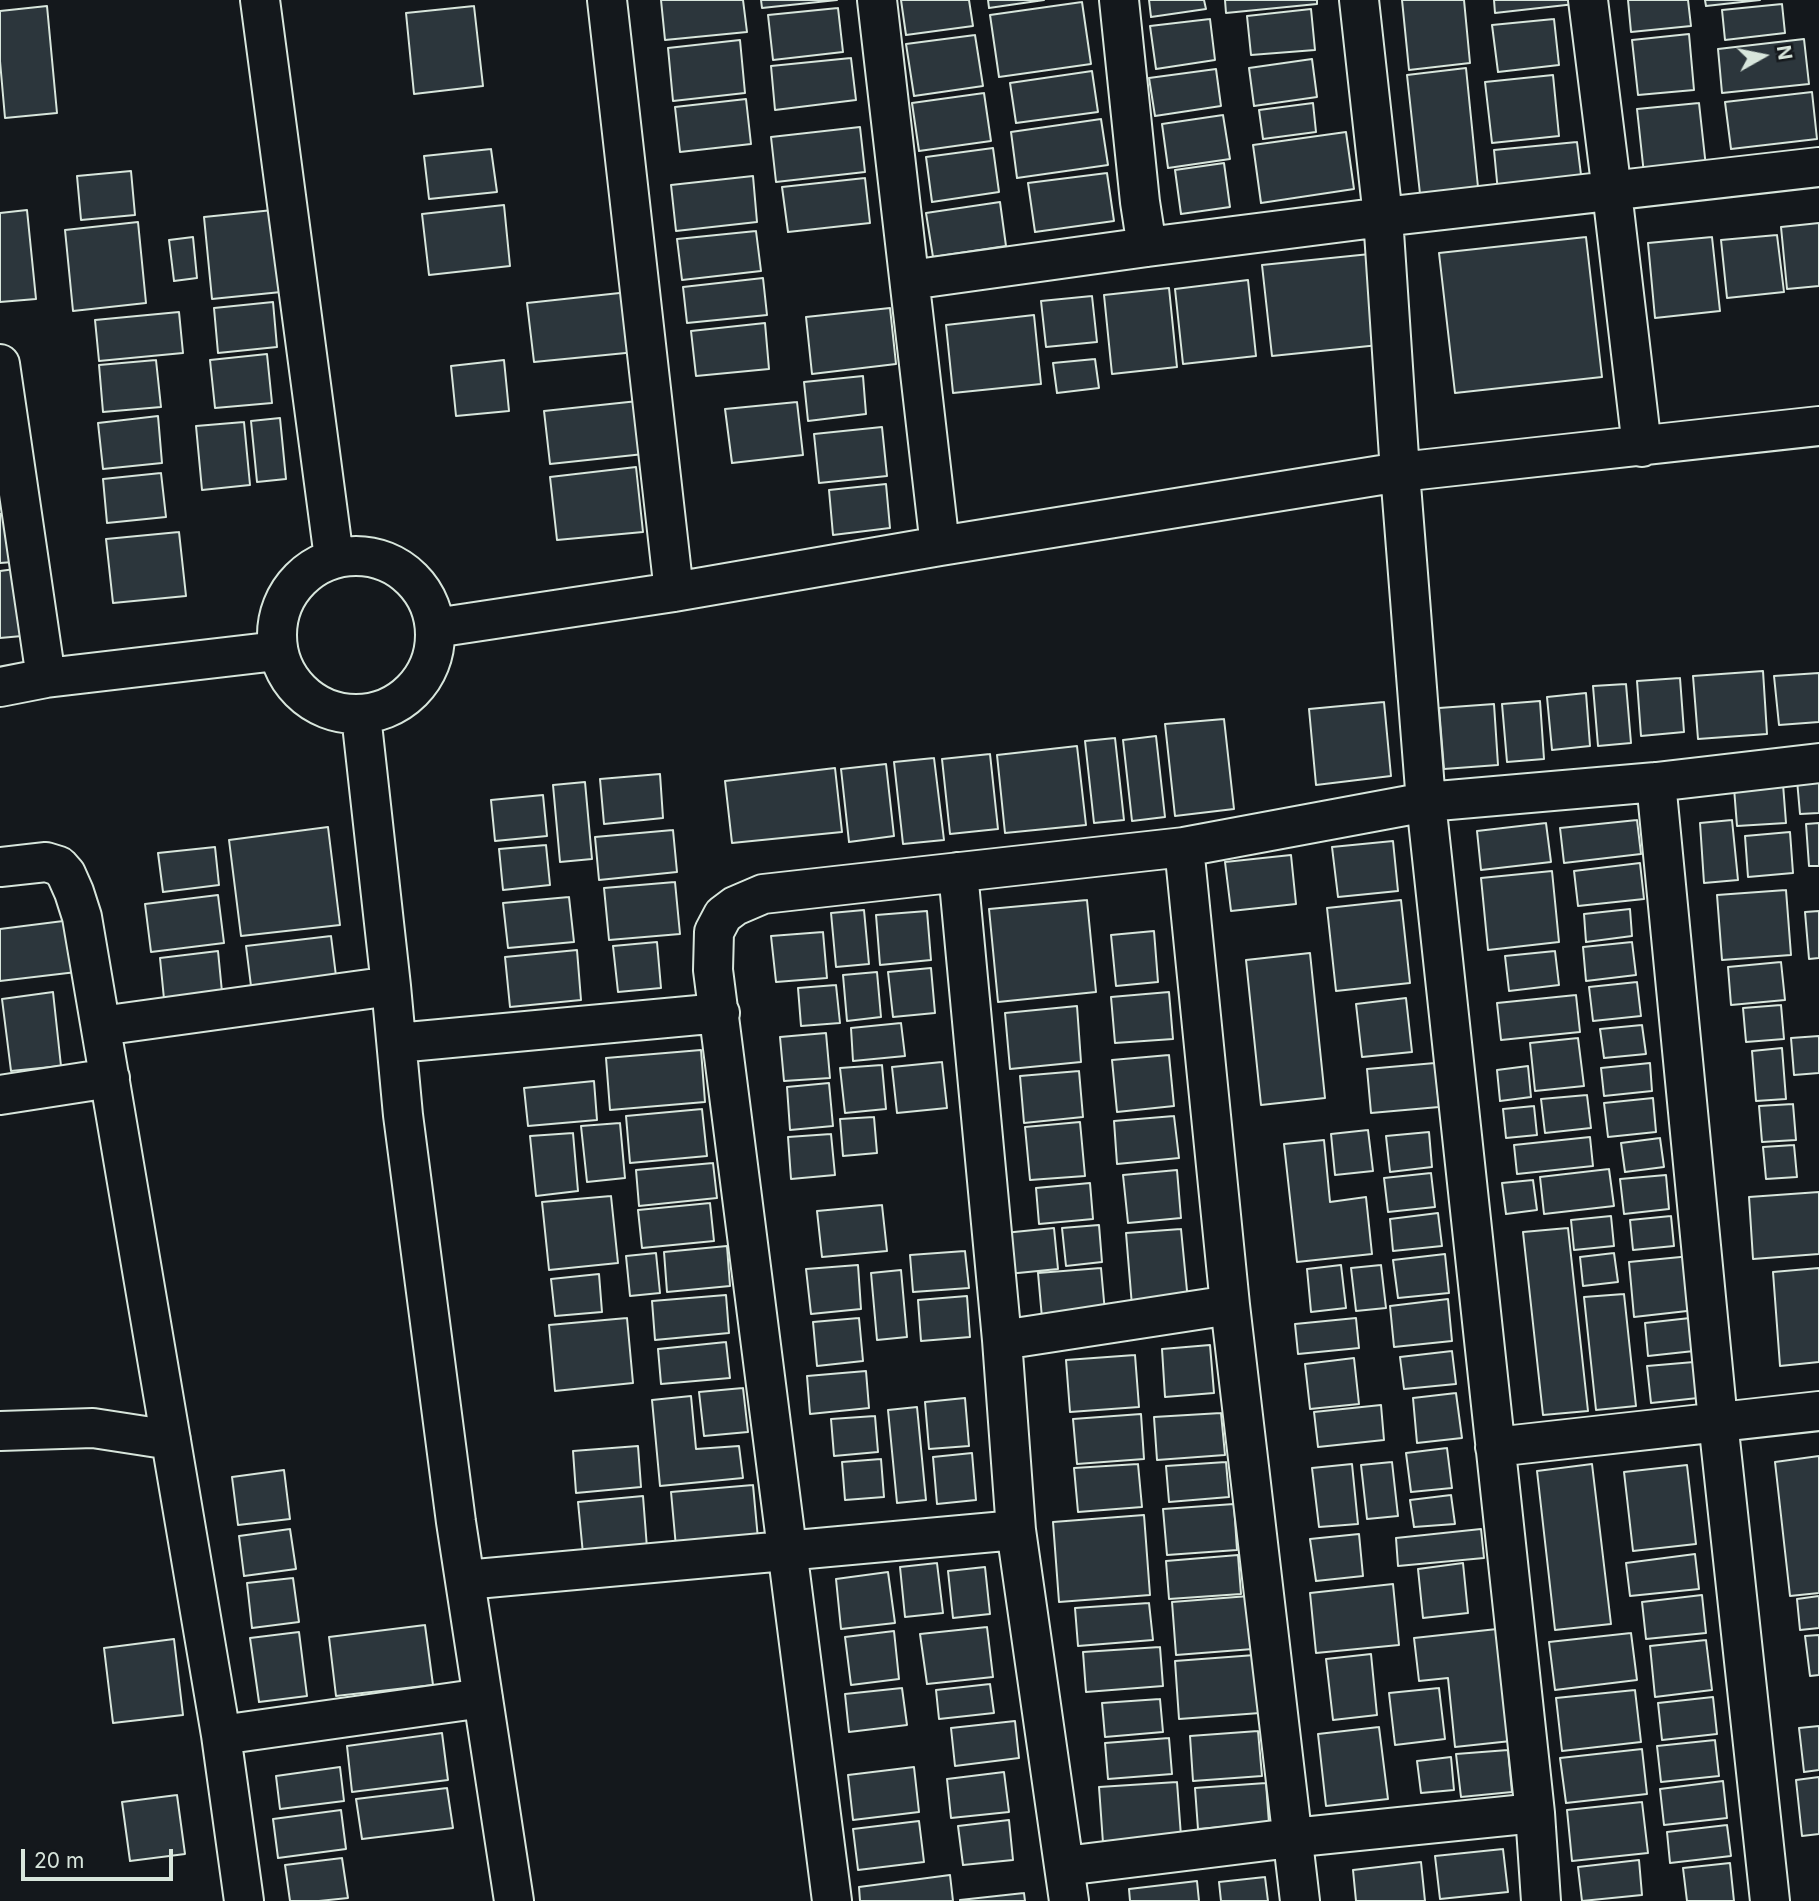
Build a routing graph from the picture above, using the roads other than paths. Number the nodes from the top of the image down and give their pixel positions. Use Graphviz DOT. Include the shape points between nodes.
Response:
graph roads {
  1 [pos="260,0"];
  2 [pos="607,0"];
  3 [pos="877,0"];
  4 [pos="1119,0"];
  5 [pos="1359,0"];
  6 [pos="1588,0"];
  7 [pos="1819,167"];
  8 [pos="1612,192"];
  9 [pos="1383,217"];
  10 [pos="1147,247"];
  11 [pos="910,280"];
  12 [pos="0,364"];
  13 [pos="1819,426"];
  14 [pos="1642,447"];
  15 [pos="1400,472"];
  16 [pos="940,546"];
  17 [pos="334,558"];
  18 [pos="674,592"];
  19 [pos="435,628"];
  20 [pos="278,651"];
  21 [pos="46,678"];
  22 [pos="0,687"];
  23 [pos="361,715"];
  24 [pos="1819,763"];
  25 [pos="1656,782"];
  26 [pos="1426,802"];
  27 [pos="1184,847"];
  28 [pos="0,867"];
  29 [pos="958,872"];
  30 [pos="391,986"];
  31 [pos="720,1013"];
  32 [pos="101,1026"];
  33 [pos="397,1042"];
  34 [pos="110,1078"];
  35 [pos="0,1095"];
  36 [pos="1230,1305"];
  37 [pos="1002,1340"];
  38 [pos="1819,1411"];
  39 [pos="1718,1421"];
  40 [pos="0,1431"];
  41 [pos="171,1440"];
  42 [pos="1495,1447"];
  43 [pos="1016,1530"];
  44 [pos="787,1551"];
  45 [pos="465,1580"];
  46 [pos="483,1698"];
  47 [pos="220,1735"];
  48 [pos="1535,1814"];
  49 [pos="1291,1838"];
  50 [pos="1067,1883"];
  51 [pos="244,1901"];
  52 [pos="514,1901"];
  53 [pos="832,1901"];
  54 [pos="1300,1901"];
  55 [pos="1541,1901"];
  56 [pos="1770,1901"];
  1 -- 17 [label="street"];
  2 -- 18 [label="street"];
  3 -- 11 [label="street"];
  4 -- 10 [label="street"];
  5 -- 9 [label="street"];
  6 -- 8 [label="street"];
  7 -- 8 [label="street"];
  8 -- 9 [label="street"];
  8 -- 14 [label="street"];
  9 -- 10 [label="street"];
  9 -- 15 [label="street"];
  10 -- 11 [label="street"];
  11 -- 16 [label="street"];
  12 -- 21 [label="street"];
  13 -- 14 [label="street"];
  14 -- 15 [label="street"];
  15 -- 16 [label="street"];
  15 -- 26 [label="street"];
  16 -- 18 [label="street"];
  17 -- 19 [label="street" via="362,555 389,562 412,578 428,601"];
  17 -- 20 [label="street" via="307,570 287,593 277,621"];
  18 -- 19 [label="street"];
  19 -- 23 [label="street" via="428,670 416,688 401,702"];
  20 -- 21 [label="street"];
  20 -- 23 [label="street" via="285,673 298,691 338,713"];
  21 -- 22 [label="street"];
  23 -- 30 [label="street"];
  24 -- 25 [label="street"];
  25 -- 26 [label="street"];
  25 -- 39 [label="street"];
  26 -- 27 [label="street"];
  26 -- 42 [label="street"];
  27 -- 29 [label="street"];
  27 -- 36 [label="street"];
  28 -- 32 [label="street" via="46,862 66,874 82,917"];
  29 -- 31 [label="street" via="763,894 735,906 723,915 714,932 713,970"];
  29 -- 37 [label="street"];
  30 -- 32 [label="street"];
  30 -- 33 [label="street"];
  31 -- 33 [label="street"];
  31 -- 44 [label="street"];
  32 -- 34 [label="street"];
  33 -- 45 [label="street"];
  34 -- 35 [label="street"];
  34 -- 41 [label="street"];
  36 -- 37 [label="street"];
  36 -- 49 [label="street"];
  37 -- 43 [label="street"];
  38 -- 39 [label="street"];
  39 -- 42 [label="street"];
  39 -- 56 [label="street"];
  40 -- 41 [label="street" via="93,1428"];
  41 -- 47 [label="street"];
  42 -- 48 [label="street"];
  43 -- 44 [label="street"];
  43 -- 50 [label="street"];
  44 -- 45 [label="street"];
  44 -- 53 [label="street"];
  45 -- 46 [label="street"];
  46 -- 47 [label="street"];
  46 -- 52 [label="street"];
  47 -- 51 [label="street"];
  48 -- 49 [label="street"];
  48 -- 55 [label="street"];
  49 -- 50 [label="street"];
  49 -- 54 [label="street"];
}
